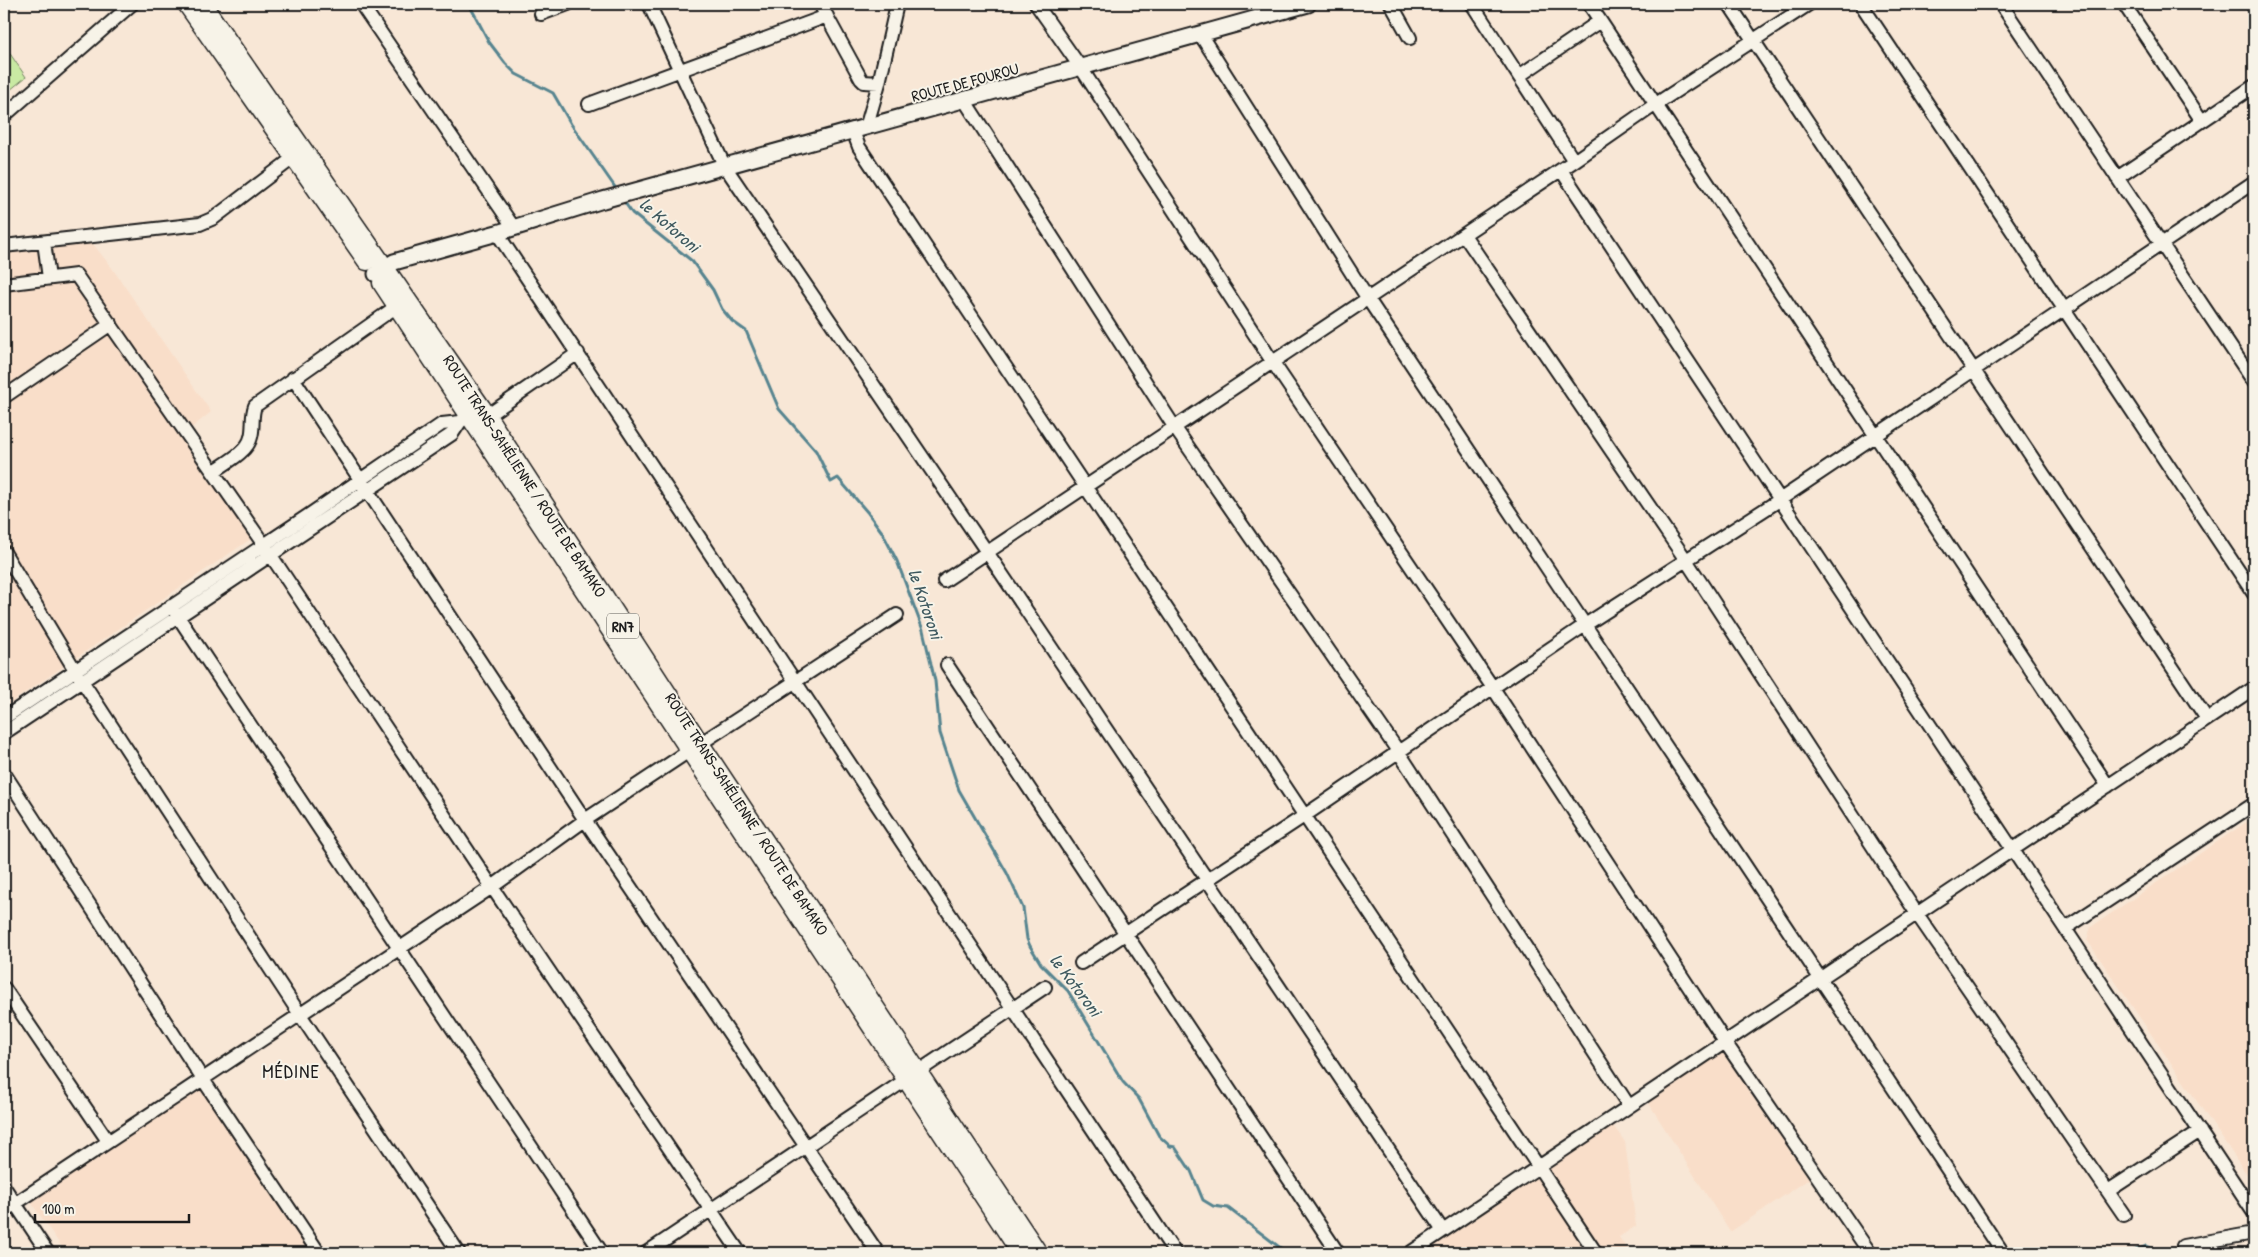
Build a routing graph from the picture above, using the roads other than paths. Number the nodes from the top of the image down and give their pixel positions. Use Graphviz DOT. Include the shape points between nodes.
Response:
graph roads {
  1 [pos="132,4"];
  2 [pos="187,4"];
  3 [pos="202,4"];
  4 [pos="361,4"];
  5 [pos="568,4"];
  6 [pos="649,4"];
  7 [pos="820,4"];
  8 [pos="898,4"];
  9 [pos="1036,4"];
  10 [pos="1305,4"];
  11 [pos="1391,4"];
  12 [pos="1472,4"];
  13 [pos="1589,4"];
  14 [pos="1729,4"];
  15 [pos="1809,4"];
  16 [pos="1861,4"];
  17 [pos="2001,4"];
  18 [pos="2124,4"];
  19 [pos="2252,4"];
  20 [pos="2254,7"];
  21 [pos="541,14"];
  22 [pos="827,16"];
  23 [pos="1600,21"];
  24 [pos="1200,34"];
  25 [pos="1410,38"];
  26 [pos="1754,40"];
  27 [pos="1081,68"];
  28 [pos="681,70"];
  29 [pos="1519,76"];
  30 [pos="879,84"];
  31 [pos="2254,86"];
  32 [pos="965,101"];
  33 [pos="589,104"];
  34 [pos="1656,104"];
  35 [pos="4,116"];
  36 [pos="2202,121"];
  37 [pos="859,129"];
  38 [pos="293,158"];
  39 [pos="1574,162"];
  40 [pos="724,165"];
  41 [pos="1561,170"];
  42 [pos="2117,178"];
  43 [pos="2254,184"];
  44 [pos="514,228"];
  45 [pos="498,233"];
  46 [pos="1464,235"];
  47 [pos="44,242"];
  48 [pos="2161,244"];
  49 [pos="4,246"];
  50 [pos="381,270"];
  51 [pos="49,278"];
  52 [pos="4,284"];
  53 [pos="1368,299"];
  54 [pos="397,306"];
  55 [pos="2064,309"];
  56 [pos="111,324"];
  57 [pos="578,354"];
  58 [pos="1272,361"];
  59 [pos="1973,370"];
  60 [pos="293,378"];
  61 [pos="2254,382"];
  62 [pos="4,398"];
  63 [pos="474,417"];
  64 [pos="1175,428"];
  65 [pos="1875,436"];
  66 [pos="213,472"];
  67 [pos="361,479"];
  68 [pos="1085,486"];
  69 [pos="369,490"];
  70 [pos="1781,499"];
  71 [pos="264,545"];
  72 [pos="4,552"];
  73 [pos="987,552"];
  74 [pos="271,556"];
  75 [pos="1686,560"];
  76 [pos="944,581"];
  77 [pos="2254,594"];
  78 [pos="171,606"];
  79 [pos="898,616"];
  80 [pos="178,617"];
  81 [pos="1585,625"];
  82 [pos="947,665"];
  83 [pos="75,670"];
  84 [pos="83,681"];
  85 [pos="795,682"];
  86 [pos="1493,688"];
  87 [pos="2253,691"];
  88 [pos="4,718"];
  89 [pos="2206,719"];
  90 [pos="4,733"];
  91 [pos="694,748"];
  92 [pos="1398,752"];
  93 [pos="4,773"];
  94 [pos="2108,786"];
  95 [pos="2254,804"];
  96 [pos="1304,816"];
  97 [pos="585,820"];
  98 [pos="2014,849"];
  99 [pos="1206,880"];
  100 [pos="492,887"];
  101 [pos="1917,914"];
  102 [pos="2066,928"];
  103 [pos="1127,934"];
  104 [pos="398,947"];
  105 [pos="1081,963"];
  106 [pos="1821,978"];
  107 [pos="1044,987"];
  108 [pos="4,988"];
  109 [pos="1012,1008"];
  110 [pos="299,1014"];
  111 [pos="1725,1042"];
  112 [pos="911,1076"];
  113 [pos="202,1078"];
  114 [pos="1629,1106"];
  115 [pos="2200,1131"];
  116 [pos="108,1141"];
  117 [pos="806,1146"];
  118 [pos="1537,1168"];
  119 [pos="4,1187"];
  120 [pos="2108,1191"];
  121 [pos="15,1203"];
  122 [pos="711,1210"];
  123 [pos="4,1211"];
  124 [pos="2254,1213"];
  125 [pos="2124,1215"];
  126 [pos="1443,1231"];
  127 [pos="2254,1233"];
  128 [pos="2183,1246"];
  129 [pos="48,1253"];
  130 [pos="319,1253"];
  131 [pos="459,1253"];
  132 [pos="602,1253"];
  133 [pos="646,1253"];
  134 [pos="740,1253"];
  135 [pos="878,1253"];
  136 [pos="1022,1253"];
  137 [pos="1038,1253"];
  138 [pos="1175,1253"];
  139 [pos="1338,1253"];
  140 [pos="1410,1253"];
  141 [pos="1596,1253"];
  142 [pos="1870,1253"];
  143 [pos="2003,1253"];
  1 -- 35 [label="street"];
  2 -- 38 [label="highway, ROUTE TRANS-SAHÉLIENNE / ROUTE DE BAMAKO / RN7"];
  3 -- 50 [label="highway, ROUTE TRANS-SAHÉLIENNE / ROUTE DE BAMAKO / RN7"];
  4 -- 44 [label="street"];
  5 -- 21 [label="street"];
  6 -- 28 [label="street"];
  7 -- 22 [label="street"];
  8 -- 30 [label="street"];
  9 -- 27 [label="street"];
  10 -- 24 [label="main road, ROUTE DE FOUROU"];
  11 -- 25 [label="street"];
  12 -- 29 [label="street"];
  13 -- 23 [label="street"];
  14 -- 26 [label="street"];
  15 -- 26 [label="street"];
  16 -- 55 [label="street"];
  17 -- 42 [label="street"];
  18 -- 36 [label="street"];
  19 -- 20 [label="street"];
  22 -- 28 [label="street"];
  22 -- 30 [label="street" via="861,79"];
  23 -- 29 [label="street"];
  23 -- 34 [label="street"];
  24 -- 27 [label="main road, ROUTE DE FOUROU"];
  24 -- 53 [label="street"];
  26 -- 34 [label="street"];
  26 -- 59 [label="street"];
  27 -- 32 [label="main road, ROUTE DE FOUROU"];
  27 -- 58 [label="street"];
  28 -- 33 [label="street"];
  28 -- 40 [label="street"];
  29 -- 39 [label="street"];
  30 -- 37 [label="street"];
  31 -- 36 [label="street"];
  32 -- 37 [label="main road, ROUTE DE FOUROU"];
  32 -- 64 [label="street"];
  34 -- 39 [label="street"];
  34 -- 65 [label="street"];
  36 -- 42 [label="street"];
  37 -- 40 [label="main road, ROUTE DE FOUROU"];
  37 -- 68 [label="street" via="859,147"];
  38 -- 47 [label="street" via="214,218 200,224"];
  38 -- 50 [label="highway, ROUTE TRANS-SAHÉLIENNE / ROUTE DE BAMAKO / RN7"];
  39 -- 41 [label="street"];
  40 -- 44 [label="main road, ROUTE DE FOUROU"];
  40 -- 73 [label="street"];
  41 -- 46 [label="street"];
  41 -- 70 [label="street"];
  42 -- 48 [label="street"];
  43 -- 48 [label="street"];
  44 -- 45 [label="main road, ROUTE DE FOUROU"];
  45 -- 50 [label="main road, ROUTE DE FOUROU" via="394,262"];
  45 -- 57 [label="street"];
  46 -- 53 [label="street"];
  46 -- 75 [label="street"];
  47 -- 49 [label="street"];
  47 -- 51 [label="street"];
  48 -- 55 [label="street"];
  48 -- 61 [label="street"];
  50 -- 54 [label="highway, ROUTE TRANS-SAHÉLIENNE / ROUTE DE BAMAKO / RN7"];
  50 -- 63 [label="highway, ROUTE TRANS-SAHÉLIENNE / ROUTE DE BAMAKO / RN7"];
  51 -- 52 [label="street"];
  51 -- 56 [label="street" via="76,275"];
  53 -- 58 [label="street"];
  53 -- 81 [label="street"];
  54 -- 60 [label="street"];
  54 -- 63 [label="highway, ROUTE TRANS-SAHÉLIENNE / ROUTE DE BAMAKO / RN7"];
  55 -- 59 [label="street"];
  55 -- 77 [label="street"];
  56 -- 62 [label="street"];
  56 -- 66 [label="street"];
  57 -- 63 [label="street"];
  57 -- 85 [label="street"];
  58 -- 64 [label="street"];
  58 -- 86 [label="street"];
  59 -- 65 [label="street"];
  59 -- 89 [label="street"];
  60 -- 66 [label="street" via="255,406 251,438 247,445"];
  60 -- 67 [label="street"];
  63 -- 67 [label="street" via="442,424"];
  63 -- 69 [label="street"];
  63 -- 91 [label="highway, ROUTE TRANS-SAHÉLIENNE / ROUTE DE BAMAKO / RN7"];
  64 -- 68 [label="street"];
  64 -- 92 [label="street"];
  65 -- 70 [label="street"];
  65 -- 94 [label="street"];
  66 -- 71 [label="street"];
  67 -- 69 [label="street"];
  67 -- 71 [label="street"];
  68 -- 73 [label="street"];
  68 -- 96 [label="street"];
  69 -- 74 [label="street"];
  69 -- 97 [label="street"];
  70 -- 75 [label="street"];
  70 -- 98 [label="street"];
  71 -- 74 [label="street"];
  71 -- 78 [label="street"];
  72 -- 83 [label="street"];
  73 -- 76 [label="street"];
  73 -- 99 [label="street"];
  74 -- 80 [label="street"];
  74 -- 100 [label="street"];
  75 -- 81 [label="street"];
  75 -- 101 [label="street"];
  78 -- 80 [label="street"];
  78 -- 83 [label="street"];
  79 -- 85 [label="street"];
  80 -- 84 [label="street"];
  80 -- 104 [label="street"];
  81 -- 86 [label="street"];
  81 -- 106 [label="street"];
  82 -- 103 [label="street"];
  83 -- 84 [label="street"];
  83 -- 88 [label="street"];
  84 -- 90 [label="street"];
  84 -- 110 [label="street"];
  85 -- 91 [label="street"];
  85 -- 109 [label="street"];
  86 -- 92 [label="street"];
  86 -- 111 [label="street"];
  87 -- 89 [label="street"];
  89 -- 94 [label="street"];
  91 -- 97 [label="street"];
  91 -- 112 [label="highway, ROUTE TRANS-SAHÉLIENNE / ROUTE DE BAMAKO / RN7"];
  92 -- 96 [label="street"];
  92 -- 114 [label="street"];
  93 -- 113 [label="street"];
  94 -- 98 [label="street"];
  95 -- 102 [label="street"];
  96 -- 99 [label="street"];
  96 -- 118 [label="street"];
  97 -- 100 [label="street"];
  97 -- 117 [label="street"];
  98 -- 101 [label="street"];
  98 -- 102 [label="street"];
  99 -- 103 [label="street"];
  99 -- 126 [label="street"];
  100 -- 104 [label="street"];
  100 -- 122 [label="street"];
  101 -- 106 [label="street"];
  101 -- 120 [label="street"];
  102 -- 115 [label="street"];
  103 -- 105 [label="street"];
  103 -- 139 [label="street"];
  104 -- 110 [label="street"];
  104 -- 132 [label="street"];
  106 -- 111 [label="street"];
  106 -- 143 [label="street"];
  107 -- 109 [label="street"];
  108 -- 116 [label="street"];
  109 -- 112 [label="street"];
  109 -- 138 [label="street"];
  110 -- 113 [label="street"];
  110 -- 131 [label="street"];
  111 -- 114 [label="street"];
  111 -- 142 [label="street"];
  112 -- 117 [label="street"];
  112 -- 136 [label="highway, ROUTE TRANS-SAHÉLIENNE / ROUTE DE BAMAKO / RN7"];
  112 -- 137 [label="highway, ROUTE TRANS-SAHÉLIENNE / ROUTE DE BAMAKO / RN7"];
  113 -- 116 [label="street"];
  113 -- 130 [label="street"];
  114 -- 118 [label="street"];
  115 -- 120 [label="street"];
  115 -- 124 [label="street"];
  116 -- 121 [label="street"];
  117 -- 122 [label="street"];
  117 -- 135 [label="street"];
  118 -- 126 [label="street"];
  118 -- 141 [label="street"];
  119 -- 121 [label="street"];
  120 -- 125 [label="street"];
  121 -- 123 [label="street"];
  121 -- 129 [label="street"];
  122 -- 133 [label="street"];
  122 -- 134 [label="street"];
  126 -- 140 [label="street"];
  127 -- 128 [label="street"];
}
